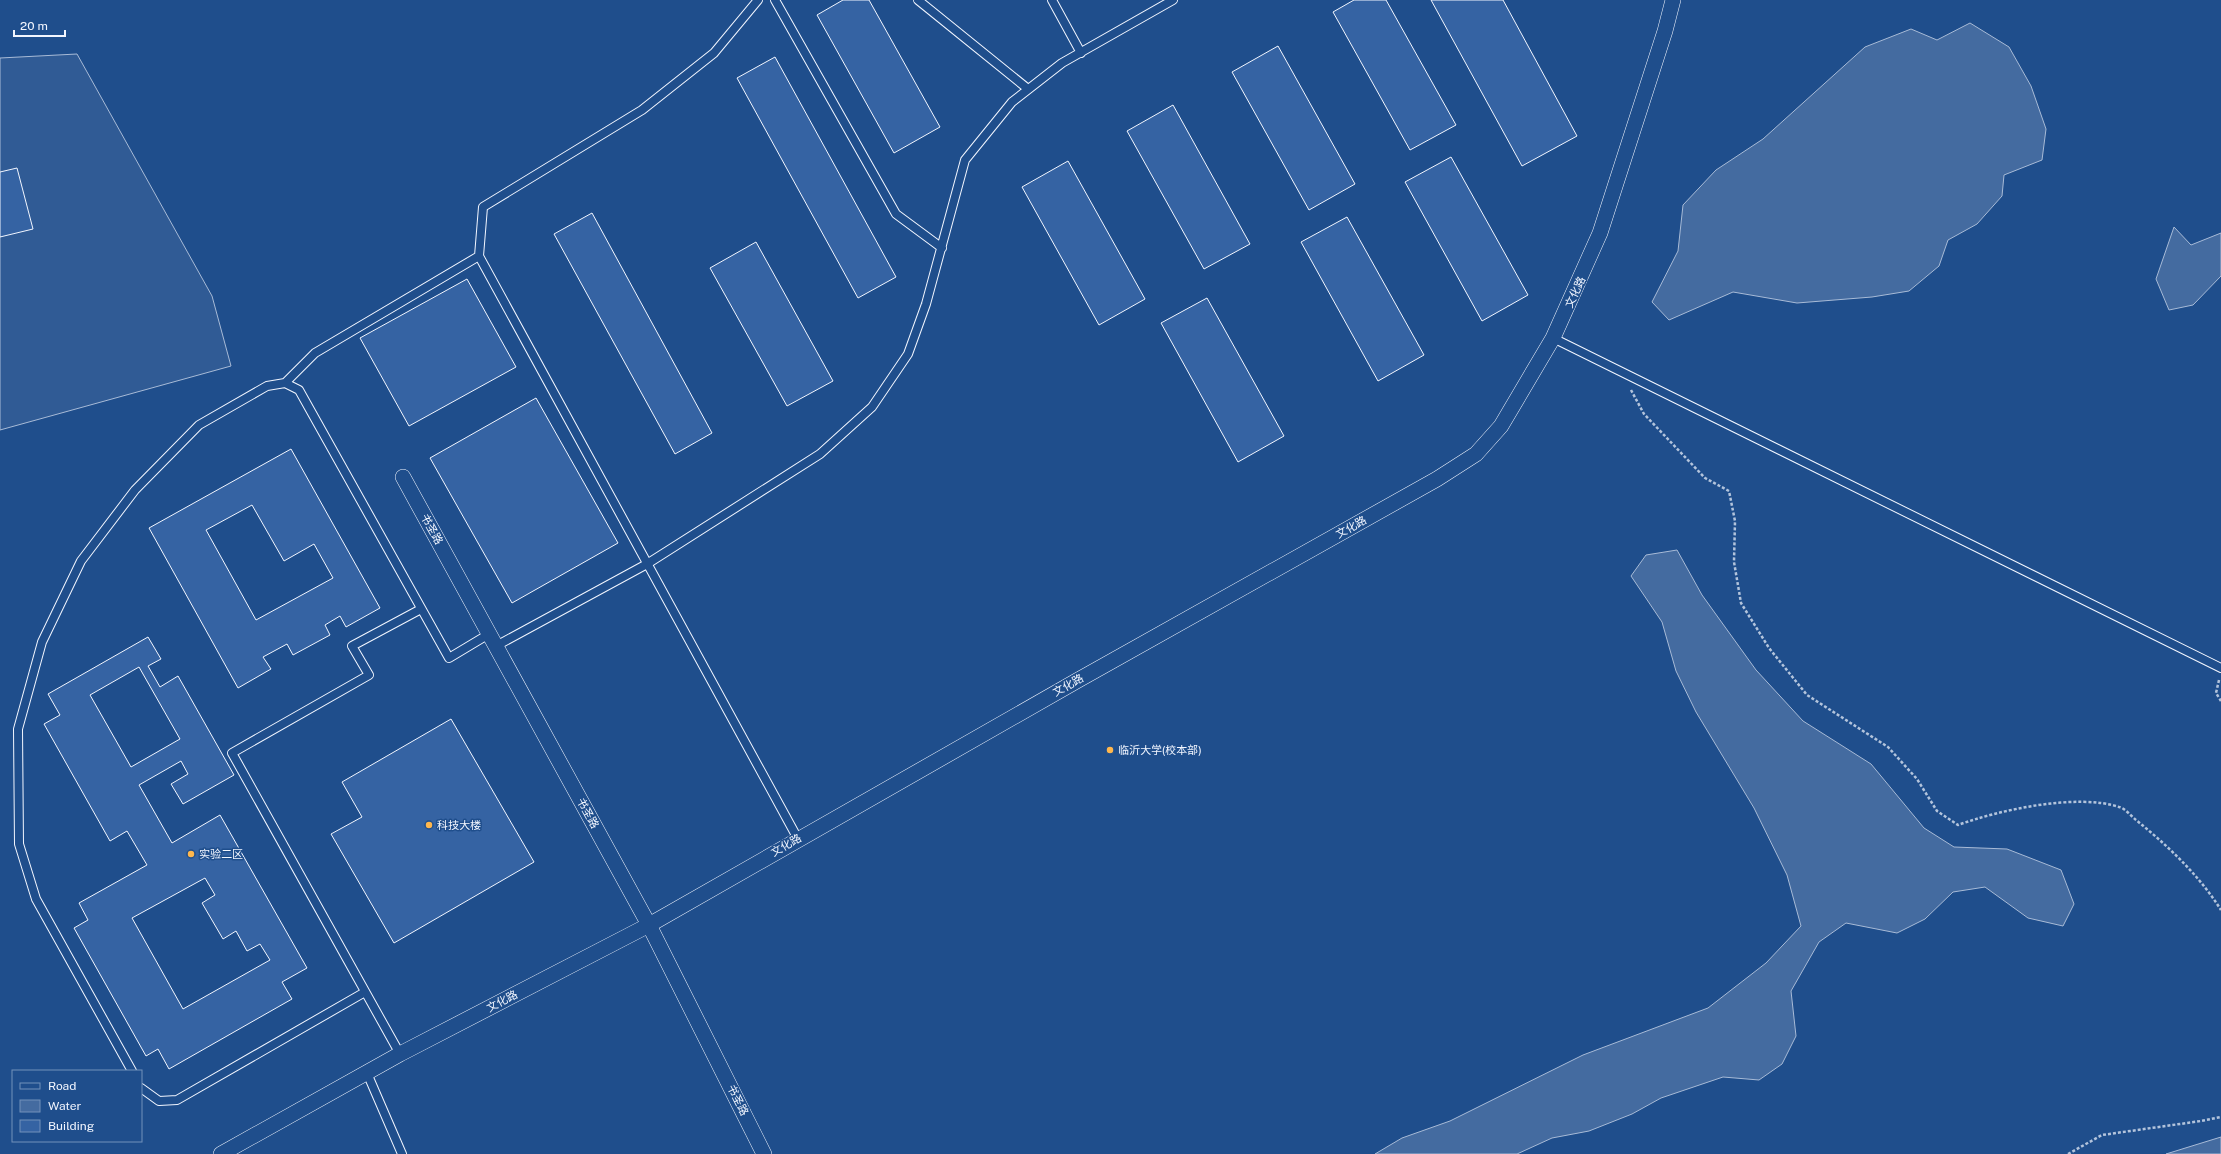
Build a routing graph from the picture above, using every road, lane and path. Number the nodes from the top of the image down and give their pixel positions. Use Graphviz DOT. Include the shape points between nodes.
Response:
graph roads {
  1 [pos="758,0"];
  2 [pos="775,0"];
  3 [pos="918,0"];
  4 [pos="1052,0"];
  5 [pos="1173,0"];
  6 [pos="1673,0"];
  7 [pos="1081,52"];
  8 [pos="1028,89"];
  9 [pos="942,248"];
  10 [pos="479,256"];
  11 [pos="1553,338"];
  12 [pos="1620,370"];
  13 [pos="285,383"];
  14 [pos="403,477"];
  15 [pos="648,564"];
  16 [pos="421,609"];
  17 [pos="492,640"];
  18 [pos="2221,668"];
  19 [pos="2220,677"];
  20 [pos="2221,701"];
  21 [pos="798,839"];
  22 [pos="2221,910"];
  23 [pos="649,925"];
  24 [pos="365,992"];
  25 [pos="400,1054"];
  26 [pos="131,1070"];
  27 [pos="367,1072"];
  28 [pos="142,1089"];
  29 [pos="2221,1116"];
  30 [pos="221,1154"];
  31 [pos="402,1154"];
  32 [pos="764,1154"];
  33 [pos="2068,1154"];
  1 -- 10 [label="lane" via="714,53 642,110 483,207"];
  2 -- 9 [label="lane" via="896,214"];
  3 -- 8 [label="lane"];
  4 -- 7 [label="lane"];
  5 -- 7 [label="lane"];
  6 -- 11 [label="street, 文化路" via="1600,233"];
  7 -- 8 [label="lane"];
  8 -- 9 [label="lane" via="1012,102 965,160"];
  9 -- 15 [label="lane" via="908,354 872,407 820,454"];
  10 -- 13 [label="lane" via="315,353"];
  10 -- 15 [label="lane"];
  11 -- 12 [label="lane"];
  11 -- 21 [label="street, 文化路" via="1501,426 1476,454 1438,479"];
  12 -- 18 [label="lane"];
  12 -- 22 [label="path" via="1644,414 1705,478 1729,491 1735,521 1734,562 1741,603 1769,648 1807,694 1888,747 1917,779 1937,810 1958,825 1984,815 2038,805 2085,801 2120,807 2150,831 2186,866"];
  13 -- 16 [label="lane" via="299,390"];
  13 -- 26 [label="lane" via="267,386 199,425 135,490 80,561 42,642 18,730 19,844 36,899"];
  14 -- 17 [label="street, 书圣路"];
  15 -- 17 [label="lane"];
  15 -- 21 [label="lane"];
  16 -- 17 [label="lane" via="449,658"];
  16 -- 24 [label="lane" via="352,646 369,675 232,753"];
  17 -- 23 [label="street, 书圣路"];
  19 -- 20 [label="path" via="2216,693"];
  21 -- 23 [label="street, 文化路"];
  23 -- 25 [label="street, 文化路"];
  23 -- 32 [label="street, 书圣路"];
  24 -- 25 [label="lane"];
  24 -- 28 [label="lane" via="177,1100 159,1101"];
  25 -- 27 [label="street, 文化路"];
  27 -- 30 [label="street, 文化路"];
  27 -- 31 [label="lane"];
  29 -- 33 [label="path" via="2201,1122 2102,1135"];
}
